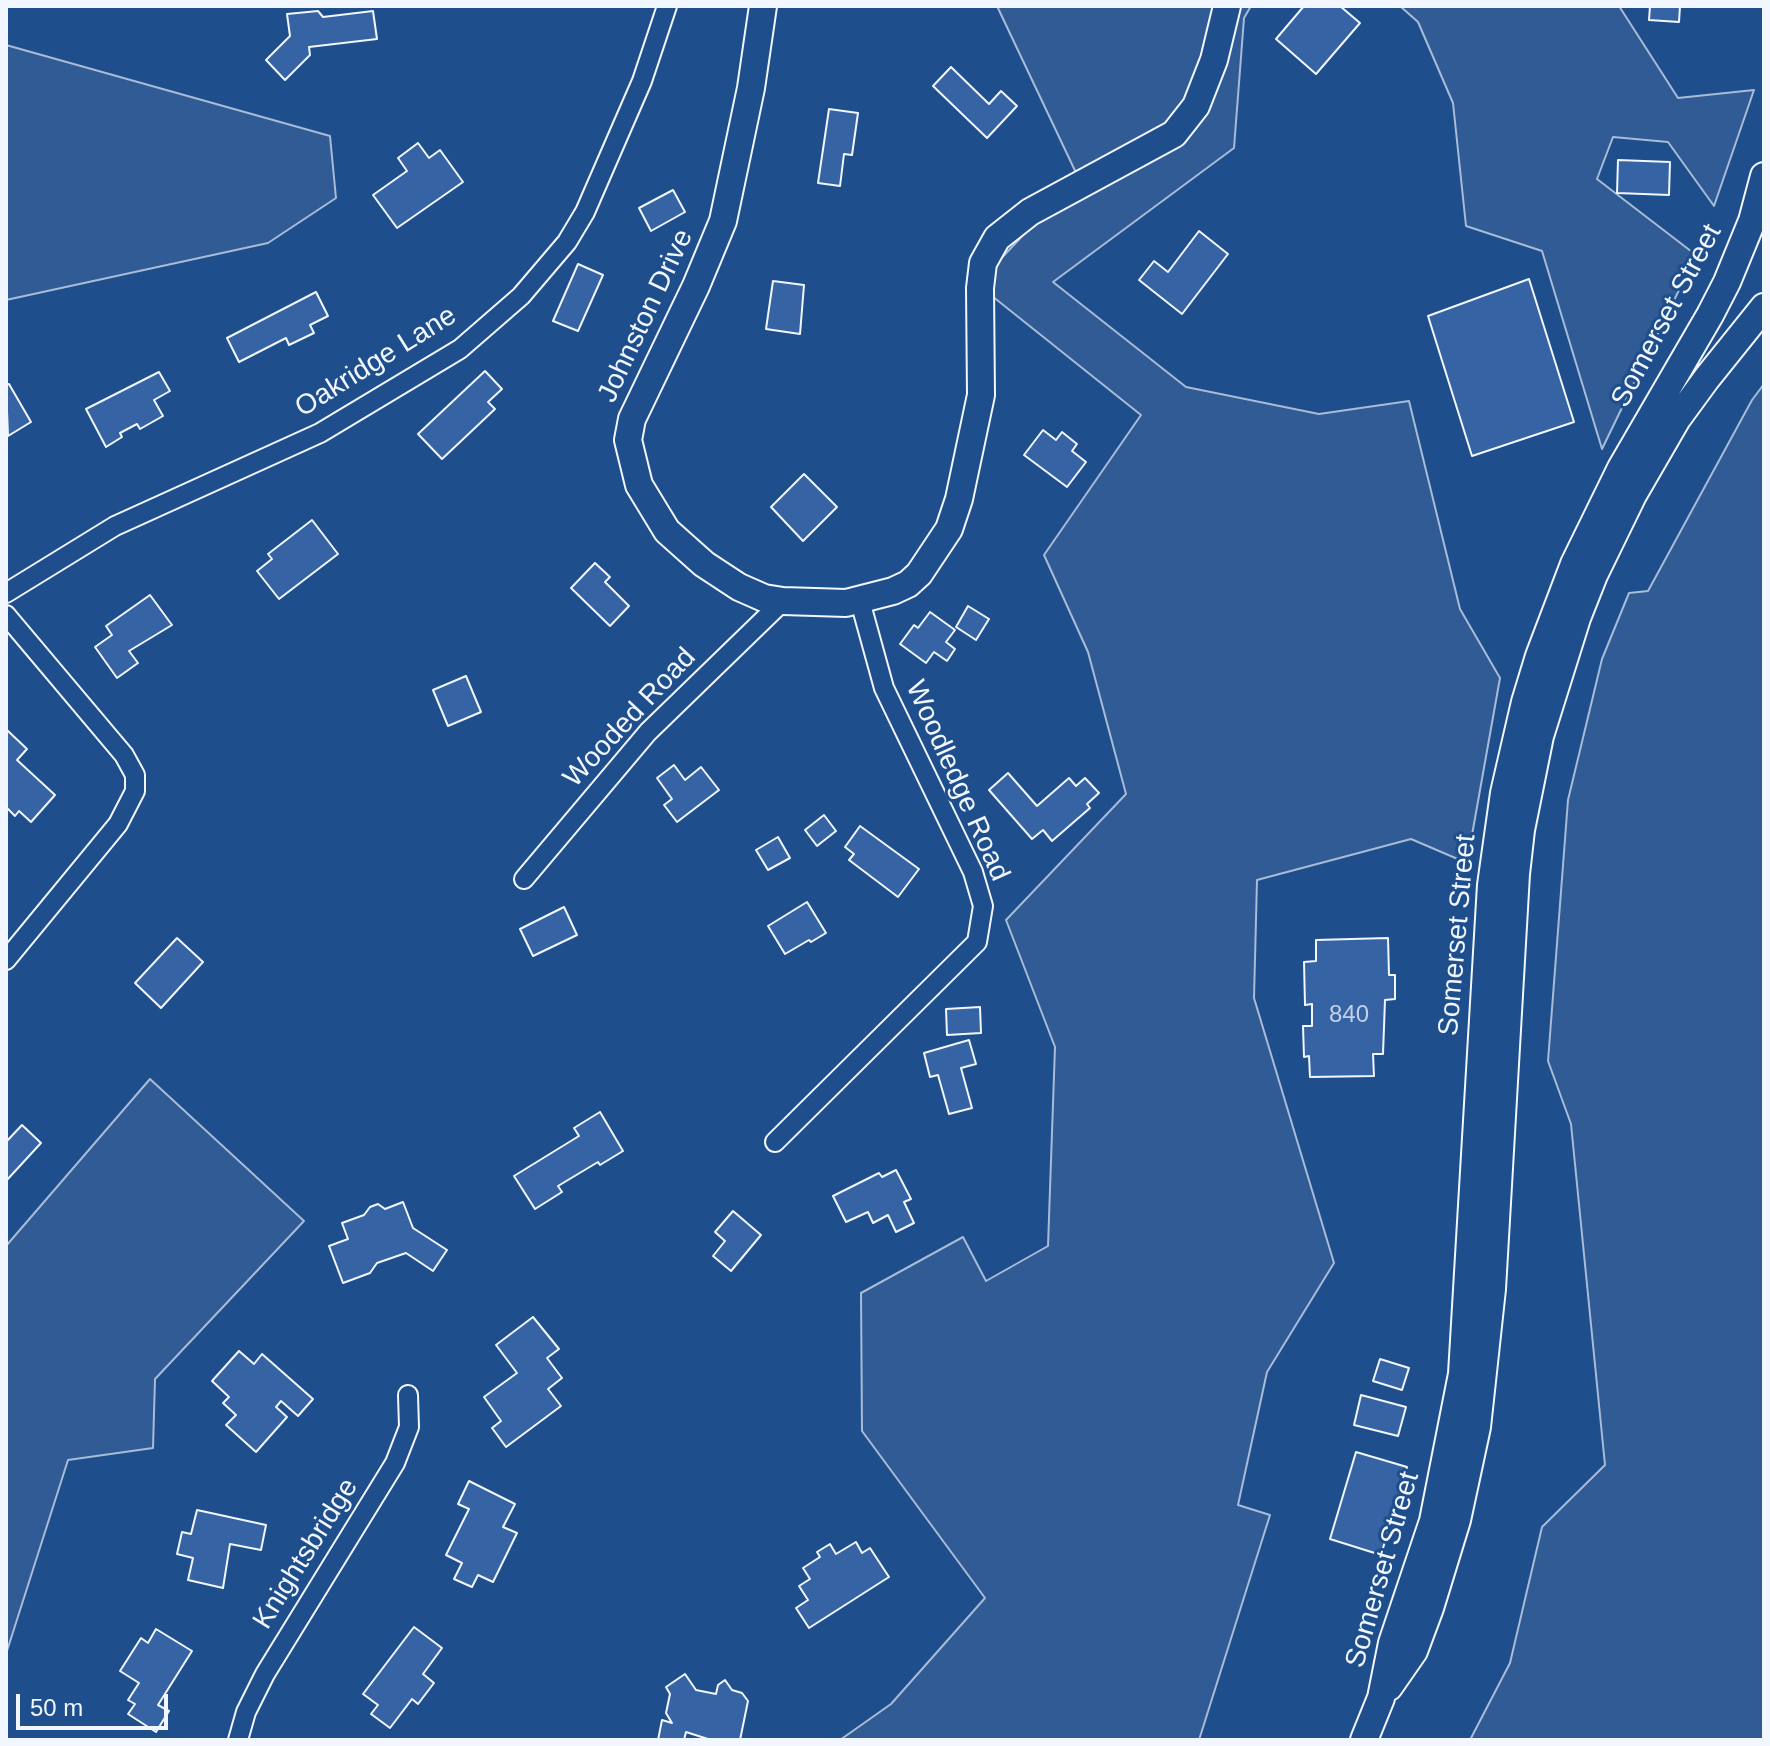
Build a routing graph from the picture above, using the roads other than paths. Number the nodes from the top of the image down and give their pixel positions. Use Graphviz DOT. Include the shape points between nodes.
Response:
graph roads {
  1 [pos="667,6"];
  2 [pos="763,6"];
  3 [pos="1227,6"];
  4 [pos="1764,176"];
  5 [pos="1764,307"];
  6 [pos="6,593"];
  7 [pos="783,601"];
  8 [pos="860,601"];
  9 [pos="6,615"];
  10 [pos="524,879"];
  11 [pos="6,960"];
  12 [pos="775,1142"];
  13 [pos="408,1395"];
  14 [pos="1381,1698"];
  15 [pos="238,1740"];
  16 [pos="1364,1740"];
  1 -- 6 [label="street, Oakridge Lane" via="642,81 585,212 521,296 460,349 320,433 115,526"];
  2 -- 7 [label="main road, Johnston Drive" via="723,221 632,419 628,440 639,485 667,531 739,587"];
  3 -- 8 [label="main road, Johnston Drive" via="1196,106 1174,134 1030,212 997,238 983,263 980,288 981,395 949,529 908,584"];
  4 -- 14 [label="main road, Somerset Street" via="1752,221 1710,315 1621,468 1574,564 1518,731 1491,885 1462,1374 1433,1521 1392,1643"];
  5 -- 14 [label="main road, Somerset Street" via="1685,409 1633,495 1594,575 1551,696 1529,784 1516,874 1490,1319 1477,1427 1457,1520 1430,1608 1414,1651"];
  7 -- 8 [label="main road, Johnston Drive"];
  7 -- 10 [label="street, Wooded Road" via="648,732"];
  8 -- 12 [label="street, Woodledge Road" via="884,688 973,872 983,906 977,942"];
  9 -- 11 [label="street" via="135,775 135,791 118,824"];
  13 -- 15 [label="street, Knightsbridge" via="409,1427 395,1463 265,1674"];
  14 -- 16 [label="main road, Somerset Street"];
}
